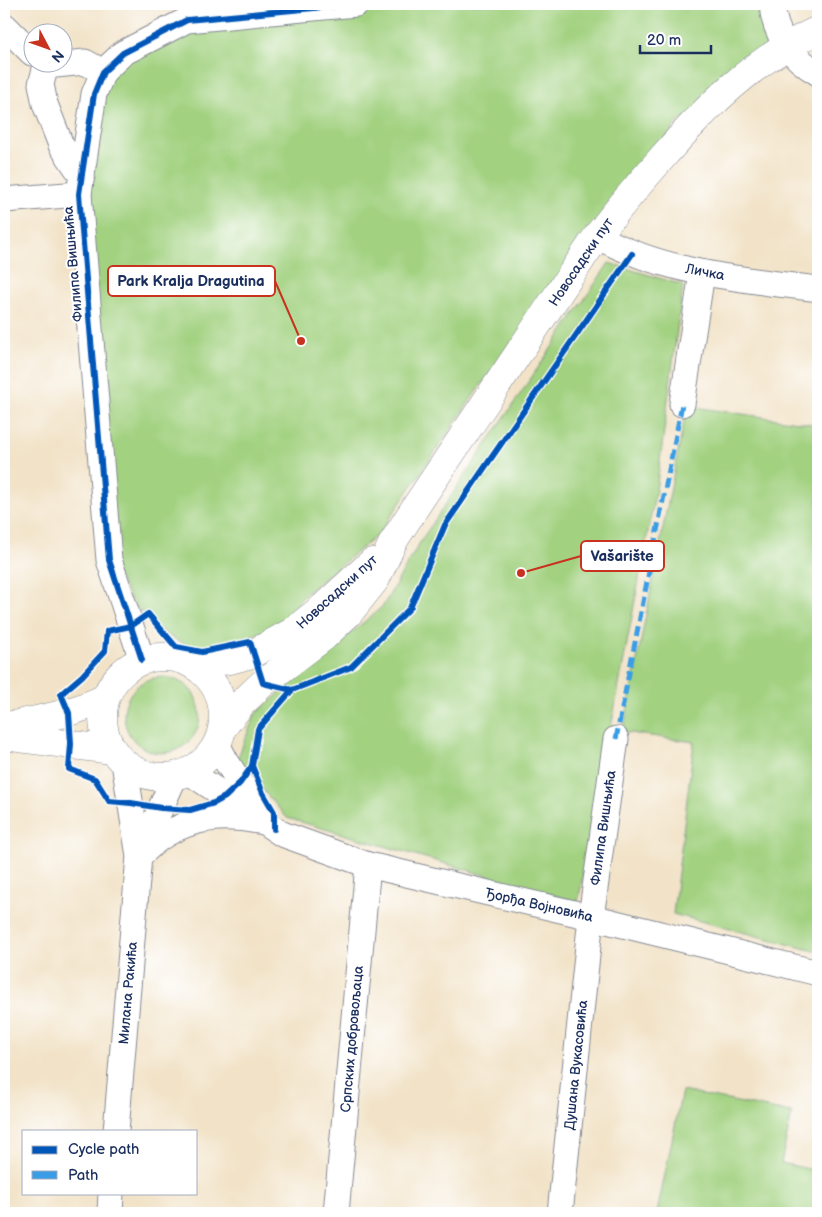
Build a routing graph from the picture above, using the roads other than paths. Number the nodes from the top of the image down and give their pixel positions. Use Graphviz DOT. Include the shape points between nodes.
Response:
graph roads {
  1 [pos="356,4"];
  2 [pos="772,4"];
  3 [pos="5,26"];
  4 [pos="818,30"];
  5 [pos="22,43"];
  6 [pos="786,46"];
  7 [pos="72,61"];
  8 [pos="40,72"];
  9 [pos="103,72"];
  10 [pos="818,73"];
  11 [pos="81,185"];
  12 [pos="4,200"];
  13 [pos="597,236"];
  14 [pos="702,273"];
  15 [pos="818,289"];
  16 [pos="682,404"];
  17 [pos="393,542"];
  18 [pos="142,660"];
  19 [pos="194,664"];
  20 [pos="105,698"];
  21 [pos="4,727"];
  22 [pos="4,736"];
  23 [pos="220,736"];
  24 [pos="616,739"];
  25 [pos="118,756"];
  26 [pos="182,774"];
  27 [pos="266,823"];
  28 [pos="139,856"];
  29 [pos="368,865"];
  30 [pos="591,917"];
  31 [pos="818,973"];
  32 [pos="116,1130"];
  33 [pos="111,1194"];
  34 [pos="110,1213"];
  35 [pos="336,1213"];
  36 [pos="560,1213"];
  1 -- 9 [label="street, Филипа Вишњића" via="187,20 123,53"];
  2 -- 6 [label="street"];
  3 -- 5 [label="street"];
  4 -- 6 [label="main road, Новосадски пут"];
  6 -- 10 [label="street"];
  6 -- 13 [label="main road, Новосадски пут" via="730,86 707,109"];
  7 -- 9 [label="street" via="85,62"];
  8 -- 11 [label="street" via="45,104"];
  9 -- 11 [label="street, Филипа Вишњића" via="94,94"];
  11 -- 12 [label="street"];
  11 -- 18 [label="street, Филипа Вишњића" via="109,560"];
  13 -- 14 [label="street, Личка" via="632,254"];
  13 -- 17 [label="main road, Новосадски пут"];
  14 -- 15 [label="street, Личка"];
  14 -- 16 [label="street"];
  17 -- 19 [label="main road, Новосадски пут" via="292,632 252,654"];
  17 -- 23 [label="main road, Новосадски пут" via="376,579 349,613 242,703"];
  18 -- 19 [label="main road, Новосадски пут" via="160,656"];
  18 -- 20 [label="main road, Новосадски пут" via="126,668"];
  19 -- 23 [label="main road, Новосадски пут" via="209,676 218,691 224,709"];
  20 -- 21 [label="main road" via="69,713"];
  20 -- 25 [label="main road, Новосадски пут" via="104,733"];
  22 -- 25 [label="main road"];
  23 -- 26 [label="main road, Новосадски пут" via="200,765"];
  23 -- 27 [label="street, Ђорђа Војновића" via="226,762"];
  24 -- 30 [label="street, Филипа Вишњића"];
  25 -- 26 [label="main road" via="139,773 157,777"];
  25 -- 28 [label="street, Милана Ракића"];
  26 -- 27 [label="street, Ђорђа Војновића" via="204,783"];
  26 -- 28 [label="street, Милана Ракића"];
  27 -- 28 [label="street" via="239,817 211,818 188,824 160,838"];
  27 -- 29 [label="street, Ђорђа Војновића" via="282,834"];
  28 -- 32 [label="street, Милана Ракића"];
  29 -- 30 [label="street, Ђорђа Војновића"];
  29 -- 35 [label="street, Српских добровољаца"];
  30 -- 31 [label="street, Ђорђа Војновића"];
  30 -- 36 [label="street, Душана Вукасовића"];
  33 -- 34 [label="street"];
}
